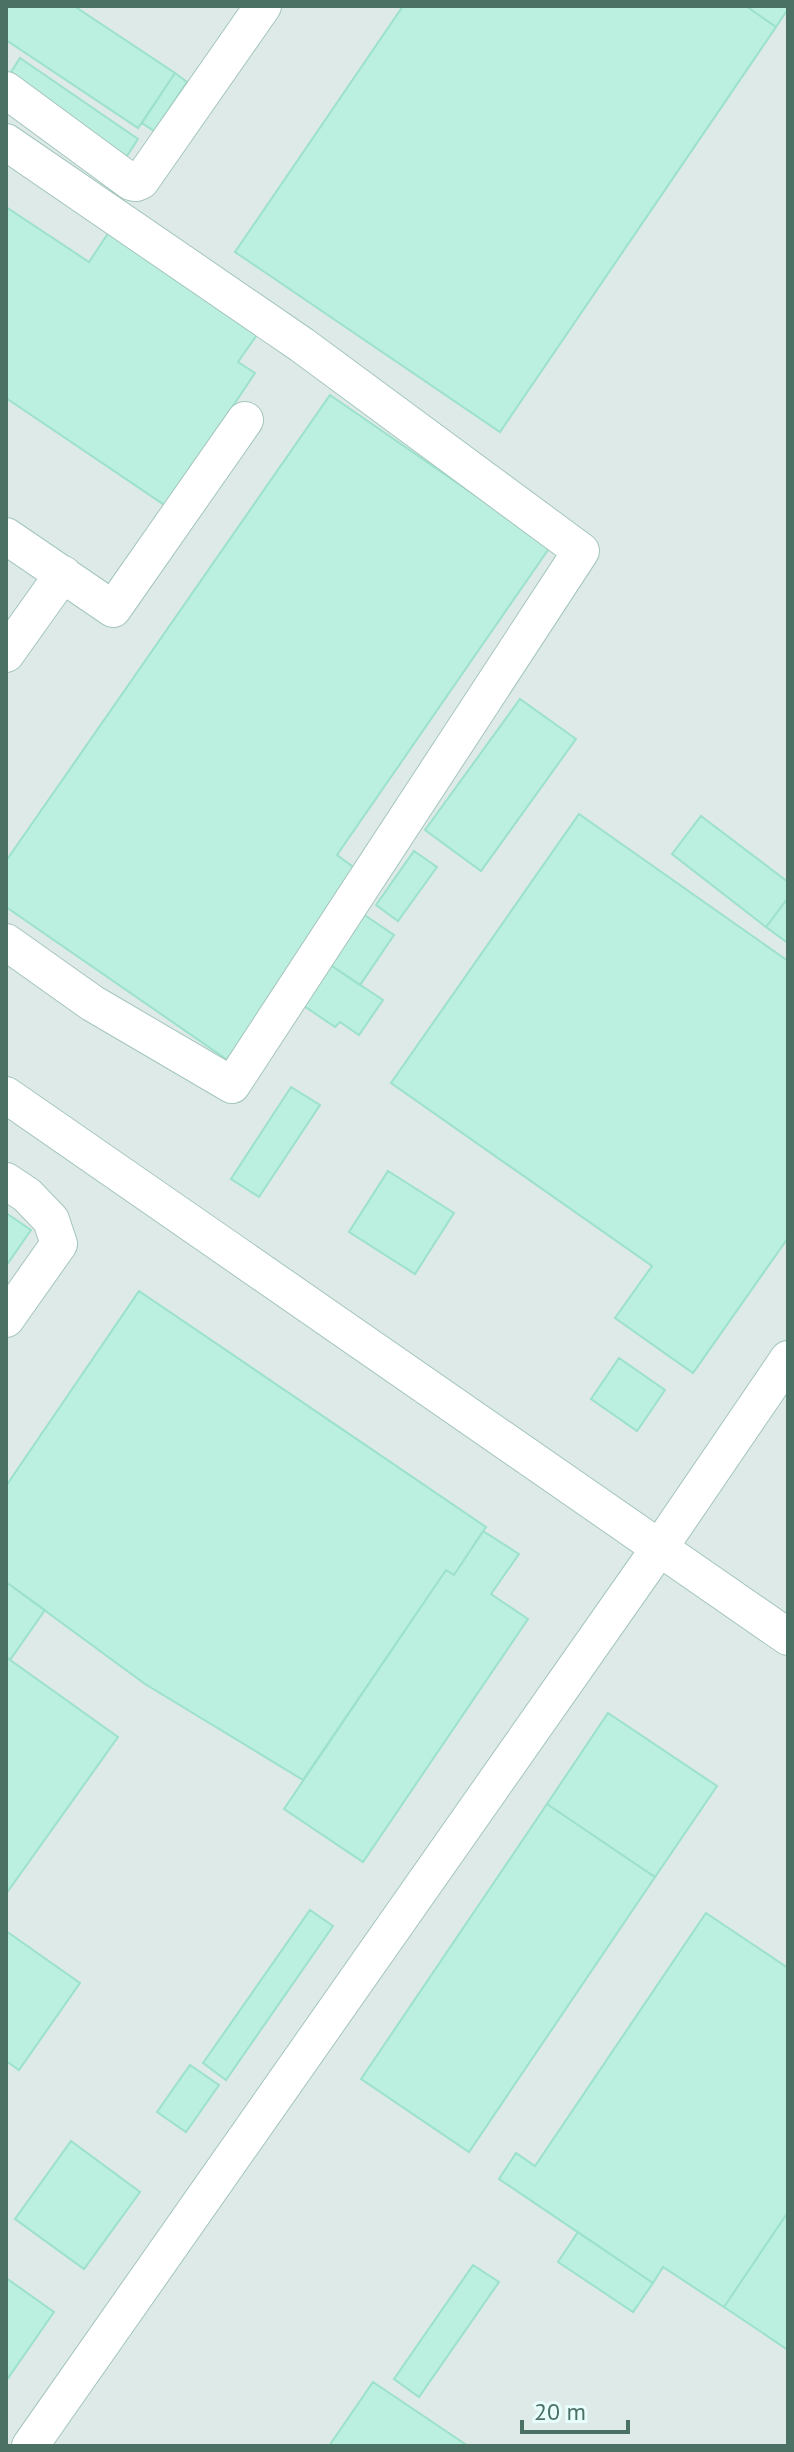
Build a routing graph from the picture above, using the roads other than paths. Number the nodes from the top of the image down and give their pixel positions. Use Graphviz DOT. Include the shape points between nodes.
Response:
graph roads {
  1 [pos="263,6"];
  2 [pos="6,90"];
  3 [pos="6,142"];
  4 [pos="245,420"];
  5 [pos="6,536"];
  6 [pos="63,574"];
  7 [pos="6,654"];
  8 [pos="6,942"];
  9 [pos="6,1095"];
  10 [pos="6,1181"];
  11 [pos="6,1319"];
  12 [pos="788,1359"];
  13 [pos="660,1547"];
  14 [pos="788,1637"];
  15 [pos="30,2446"];
  1 -- 2 [label="street" via="136,183"];
  3 -- 8 [label="street" via="302,345 581,551 232,1085 92,1003"];
  4 -- 6 [label="street" via="113,609"];
  5 -- 6 [label="street"];
  6 -- 7 [label="street"];
  9 -- 13 [label="street"];
  10 -- 11 [label="street" via="51,1220 59,1244"];
  12 -- 13 [label="street"];
  13 -- 14 [label="street"];
  13 -- 15 [label="street"];
}
